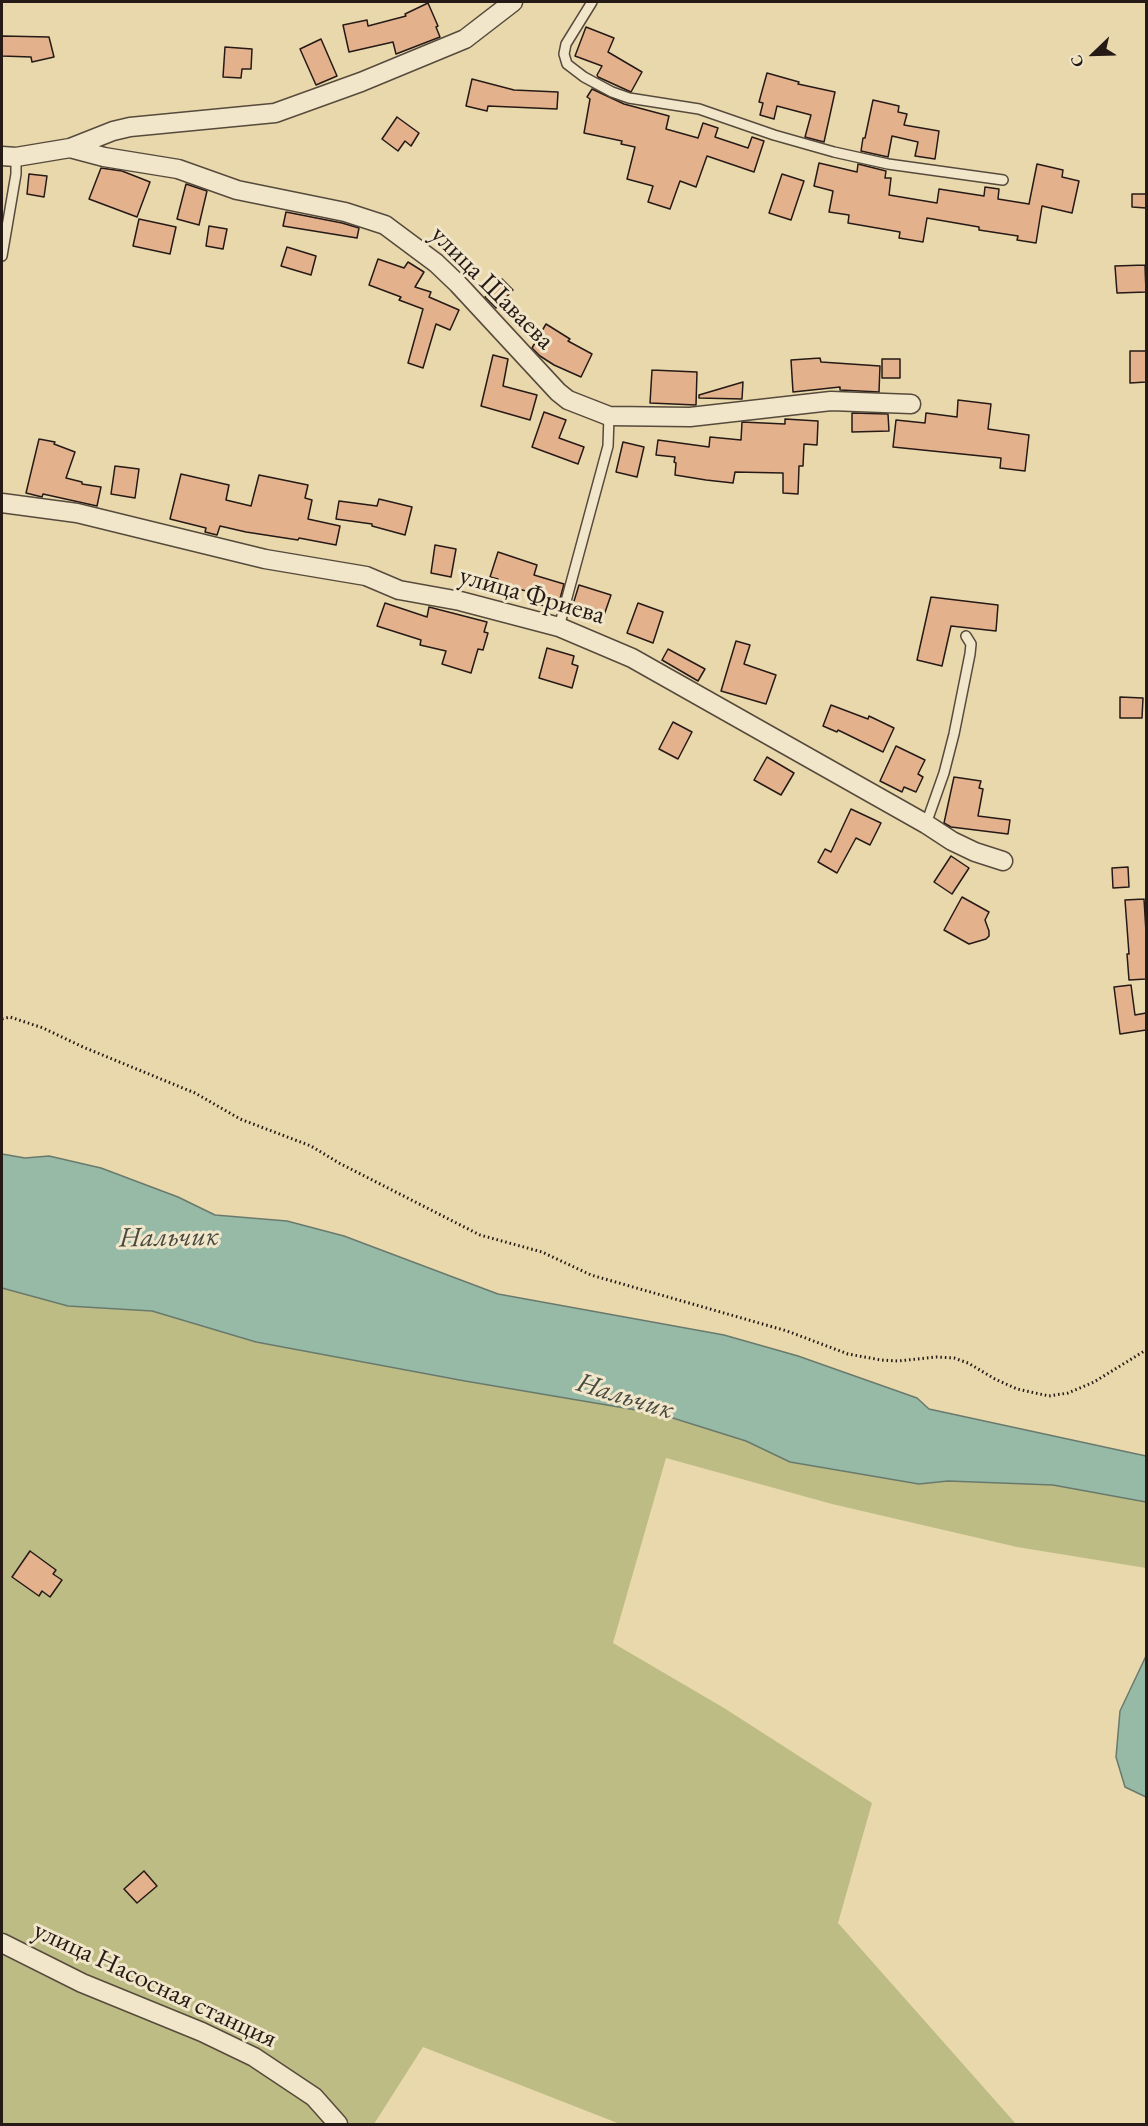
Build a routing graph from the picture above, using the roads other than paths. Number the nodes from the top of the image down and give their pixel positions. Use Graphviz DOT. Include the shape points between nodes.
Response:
graph roads {
  1 [pos="513,2"];
  2 [pos="591,2"];
  3 [pos="70,148"];
  4 [pos="9,156"];
  5 [pos="1002,180"];
  6 [pos="2,256"];
  7 [pos="911,404"];
  8 [pos="609,416"];
  9 [pos="2,503"];
  10 [pos="560,627"];
  11 [pos="966,636"];
  12 [pos="926,824"];
  13 [pos="1003,861"];
  14 [pos="2,1943"];
  15 [pos="338,2124"];
  1 -- 3 [label="street" via="465,39 275,113 130,127"];
  2 -- 5 [label="lane" via="564,54 567,64 612,92 699,109 834,152"];
  3 -- 4 [label="street, улица Шаваева"];
  3 -- 8 [label="street, улица Шаваева" via="178,169 237,190 345,212 385,225 458,284 558,392"];
  4 -- 6 [label="lane" via="16,174"];
  7 -- 8 [label="street, улица Шаваева" via="831,401 690,417"];
  8 -- 10 [label="lane" via="608,446"];
  9 -- 10 [label="street, улица Фриева" via="77,513 265,559 366,576 399,590"];
  10 -- 12 [label="street, улица Фриева" via="632,658"];
  11 -- 12 [label="lane" via="971,644 970,654 954,734"];
  12 -- 13 [label="street, улица Фриева" via="952,841"];
  14 -- 15 [label="street, улица Насосная станция" via="82,1983 254,2056 314,2097"];
}
